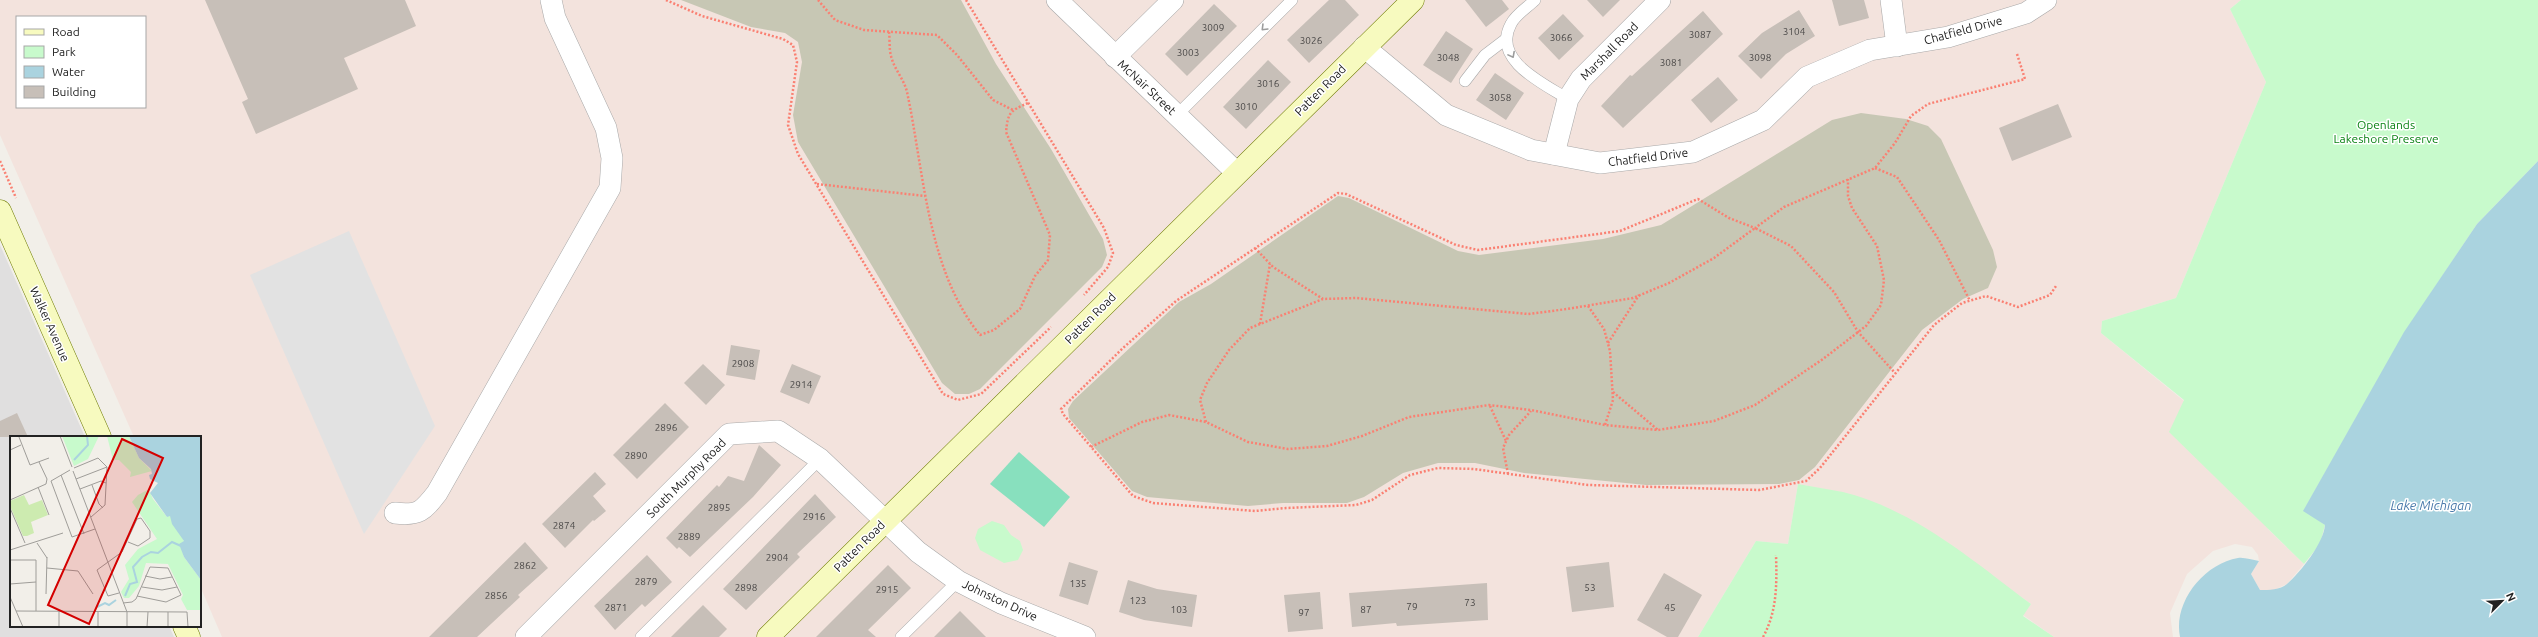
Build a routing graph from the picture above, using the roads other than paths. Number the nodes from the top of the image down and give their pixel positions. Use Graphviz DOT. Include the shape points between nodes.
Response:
graph roads {
  1 [pos="550,0"];
  2 [pos="1058,0"];
  3 [pos="1173,0"];
  4 [pos="1292,0"];
  5 [pos="1412,0"];
  6 [pos="1535,0"];
  7 [pos="1660,0"];
  8 [pos="1891,0"];
  9 [pos="2046,0"];
  10 [pos="1506,39"];
  11 [pos="1897,46"];
  12 [pos="1364,48"];
  13 [pos="1116,57"];
  14 [pos="1465,81"];
  15 [pos="1568,99"];
  16 [pos="1177,115"];
  17 [pos="1554,154"];
  18 [pos="1237,173"];
  19 [pos="0,211"];
  20 [pos="100,436"];
  21 [pos="820,459"];
  22 [pos="395,513"];
  23 [pos="885,520"];
  24 [pos="958,581"];
  25 [pos="184,627"];
  26 [pos="189,637"];
  27 [pos="526,637"];
  28 [pos="641,637"];
  29 [pos="768,637"];
  30 [pos="901,637"];
  31 [pos="1085,637"];
  1 -- 22 [label="street" via="606,128 612,158 610,188 437,493 425,508 412,515"];
  2 -- 13 [label="street, McNair Street"];
  3 -- 13 [label="street"];
  4 -- 16 [label="lane, one-way"];
  5 -- 12 [label="street, Patten Road"];
  6 -- 10 [label="lane" via="1511,23"];
  7 -- 15 [label="street, Marshall Road" via="1581,79"];
  8 -- 11 [label="street"];
  9 -- 11 [label="street, Chatfield Drive" via="2026,13 1962,33"];
  10 -- 14 [label="lane" via="1485,54"];
  10 -- 15 [label="lane, one-way" via="1510,56 1524,71"];
  11 -- 17 [label="street, Chatfield Drive" via="1870,50 1807,77 1763,120 1693,152 1600,164"];
  12 -- 17 [label="street, Chatfield Drive" via="1446,115 1531,150"];
  12 -- 18 [label="street, Patten Road"];
  13 -- 16 [label="street, McNair Street"];
  15 -- 17 [label="street, Marshall Road"];
  16 -- 18 [label="street, McNair Street"];
  18 -- 23 [label="street, Patten Road"];
  19 -- 20 [label="street, Walker Avenue"];
  21 -- 23 [label="street, South Murphy Road"];
  21 -- 27 [label="street, South Murphy Road" via="778,431 730,434"];
  21 -- 28 [label="lane"];
  23 -- 24 [label="street, Johnston Drive" via="918,552"];
  23 -- 29 [label="street, Patten Road"];
  24 -- 30 [label="lane"];
  24 -- 31 [label="street, Johnston Drive" via="1001,603"];
  25 -- 26 [label="street"];
}
